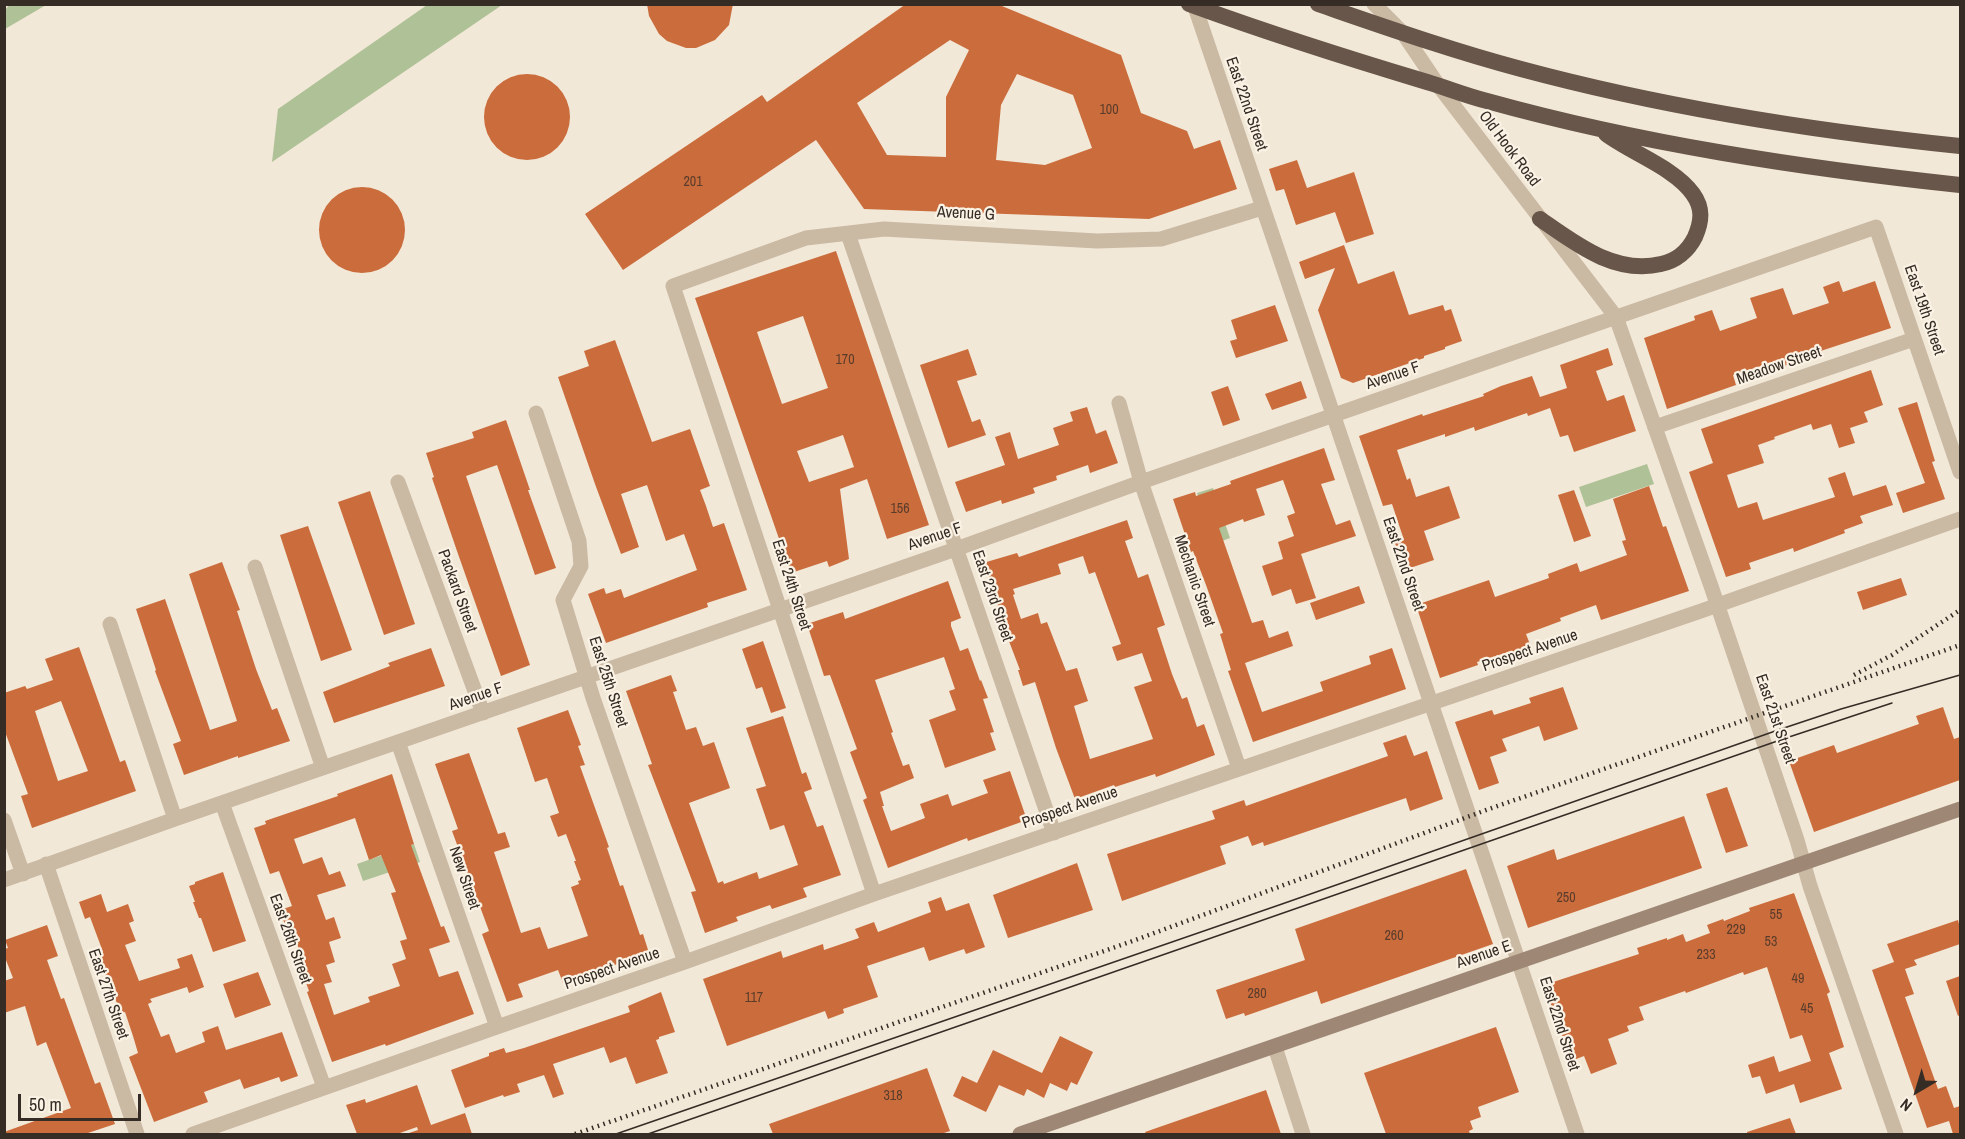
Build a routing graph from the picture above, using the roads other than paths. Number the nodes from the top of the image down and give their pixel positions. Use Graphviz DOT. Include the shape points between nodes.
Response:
graph roads {
  1 [pos="1318,4"];
  2 [pos="1374,4"];
  3 [pos="1193,5"];
  4 [pos="1403,33"];
  5 [pos="1438,85"];
  6 [pos="1598,129"];
  7 [pos="1960,146"];
  8 [pos="1960,185"];
  9 [pos="1262,208"];
  10 [pos="1540,219"];
  11 [pos="1876,227"];
  12 [pos="848,234"];
  13 [pos="673,286"];
  14 [pos="1616,317"];
  15 [pos="1914,339"];
  16 [pos="1119,404"];
  17 [pos="536,413"];
  18 [pos="1334,416"];
  19 [pos="1655,427"];
  20 [pos="1960,472"];
  21 [pos="398,482"];
  22 [pos="1141,482"];
  23 [pos="1960,519"];
  24 [pos="956,549"];
  25 [pos="255,567"];
  26 [pos="1717,606"];
  27 [pos="780,610"];
  28 [pos="111,624"];
  29 [pos="587,678"];
  30 [pos="1432,704"];
  31 [pos="483,713"];
  32 [pos="398,742"];
  33 [pos="323,768"];
  34 [pos="1239,768"];
  35 [pos="222,803"];
  36 [pos="1960,809"];
  37 [pos="175,819"];
  38 [pos="4,820"];
  39 [pos="1054,833"];
  40 [pos="1803,863"];
  41 [pos="46,864"];
  42 [pos="23,874"];
  43 [pos="4,880"];
  44 [pos="874,894"];
  45 [pos="1519,961"];
  46 [pos="685,962"];
  47 [pos="497,1027"];
  48 [pos="1275,1047"];
  49 [pos="324,1088"];
  50 [pos="136,1134"];
  51 [pos="193,1134"];
  52 [pos="1020,1134"];
  53 [pos="1303,1134"];
  54 [pos="1577,1134"];
  55 [pos="1896,1134"];
  1 -- 4 [label="highway"];
  2 -- 4 [label="street, Old Hook Road"];
  3 -- 5 [label="highway" via="1317,49"];
  3 -- 9 [label="street, East 22nd Street"];
  4 -- 5 [label="street, Old Hook Road"];
  4 -- 7 [label="highway" via="1521,69 1750,119"];
  5 -- 6 [label="highway"];
  5 -- 10 [label="street, Old Hook Road"];
  6 -- 8 [label="highway" via="1750,158"];
  6 -- 10 [label="highway" via="1658,166 1692,193 1702,212 1690,247 1671,262 1646,268 1620,265 1588,252"];
  9 -- 12 [label="street, Avenue G" via="1161,239 1097,241 884,229"];
  9 -- 18 [label="street, East 22nd Street"];
  10 -- 14 [label="street, Old Hook Road"];
  11 -- 14 [label="street, Avenue F"];
  11 -- 15 [label="street, East 19th Street"];
  12 -- 13 [label="street, Avenue G" via="806,238"];
  12 -- 24 [label="street, East 23rd Street"];
  13 -- 27 [label="street, East 24th Street"];
  14 -- 18 [label="street, Avenue F"];
  14 -- 19 [label="street, East 21st Street"];
  15 -- 19 [label="street, Meadow Street"];
  15 -- 20 [label="street, East 19th Street"];
  16 -- 22 [label="street, Mechanic Street"];
  17 -- 29 [label="street, East 25th Street" via="579,542 581,566 563,600"];
  18 -- 22 [label="street, Avenue F"];
  18 -- 30 [label="street, East 22nd Street"];
  19 -- 26 [label="street, East 21st Street"];
  21 -- 31 [label="street, Packard Street"];
  22 -- 24 [label="street, Avenue F"];
  22 -- 34 [label="street, Mechanic Street"];
  23 -- 26 [label="street, Prospect Avenue"];
  24 -- 27 [label="street, Avenue F"];
  24 -- 39 [label="street, East 23rd Street"];
  25 -- 33 [label="street"];
  26 -- 30 [label="street, Prospect Avenue"];
  26 -- 40 [label="street, East 21st Street"];
  27 -- 29 [label="street, Avenue F"];
  27 -- 44 [label="street, East 24th Street"];
  28 -- 37 [label="street"];
  29 -- 31 [label="street, Avenue F"];
  29 -- 46 [label="street, East 25th Street"];
  30 -- 34 [label="street, Prospect Avenue"];
  30 -- 45 [label="street, East 22nd Street"];
  31 -- 32 [label="street, Avenue F"];
  32 -- 33 [label="street, Avenue F"];
  32 -- 47 [label="street, New Street"];
  33 -- 35 [label="street, Avenue F"];
  34 -- 39 [label="street, Prospect Avenue"];
  35 -- 37 [label="street, Avenue F"];
  35 -- 49 [label="street, East 26th Street"];
  36 -- 40 [label="main road, Avenue E"];
  37 -- 41 [label="street, Avenue F"];
  38 -- 42 [label="street"];
  39 -- 44 [label="street, Prospect Avenue"];
  40 -- 45 [label="main road, Avenue E"];
  40 -- 55 [label="street, East 21st Street"];
  41 -- 42 [label="street, Avenue F"];
  41 -- 50 [label="street, East 27th Street"];
  42 -- 43 [label="street, Avenue F"];
  44 -- 46 [label="street, Prospect Avenue"];
  45 -- 48 [label="main road, Avenue E"];
  45 -- 54 [label="street, East 22nd Street"];
  46 -- 47 [label="street, Prospect Avenue"];
  47 -- 49 [label="street, Prospect Avenue"];
  48 -- 52 [label="main road, Avenue E"];
  48 -- 53 [label="street"];
  49 -- 51 [label="street, Prospect Avenue"];
}
